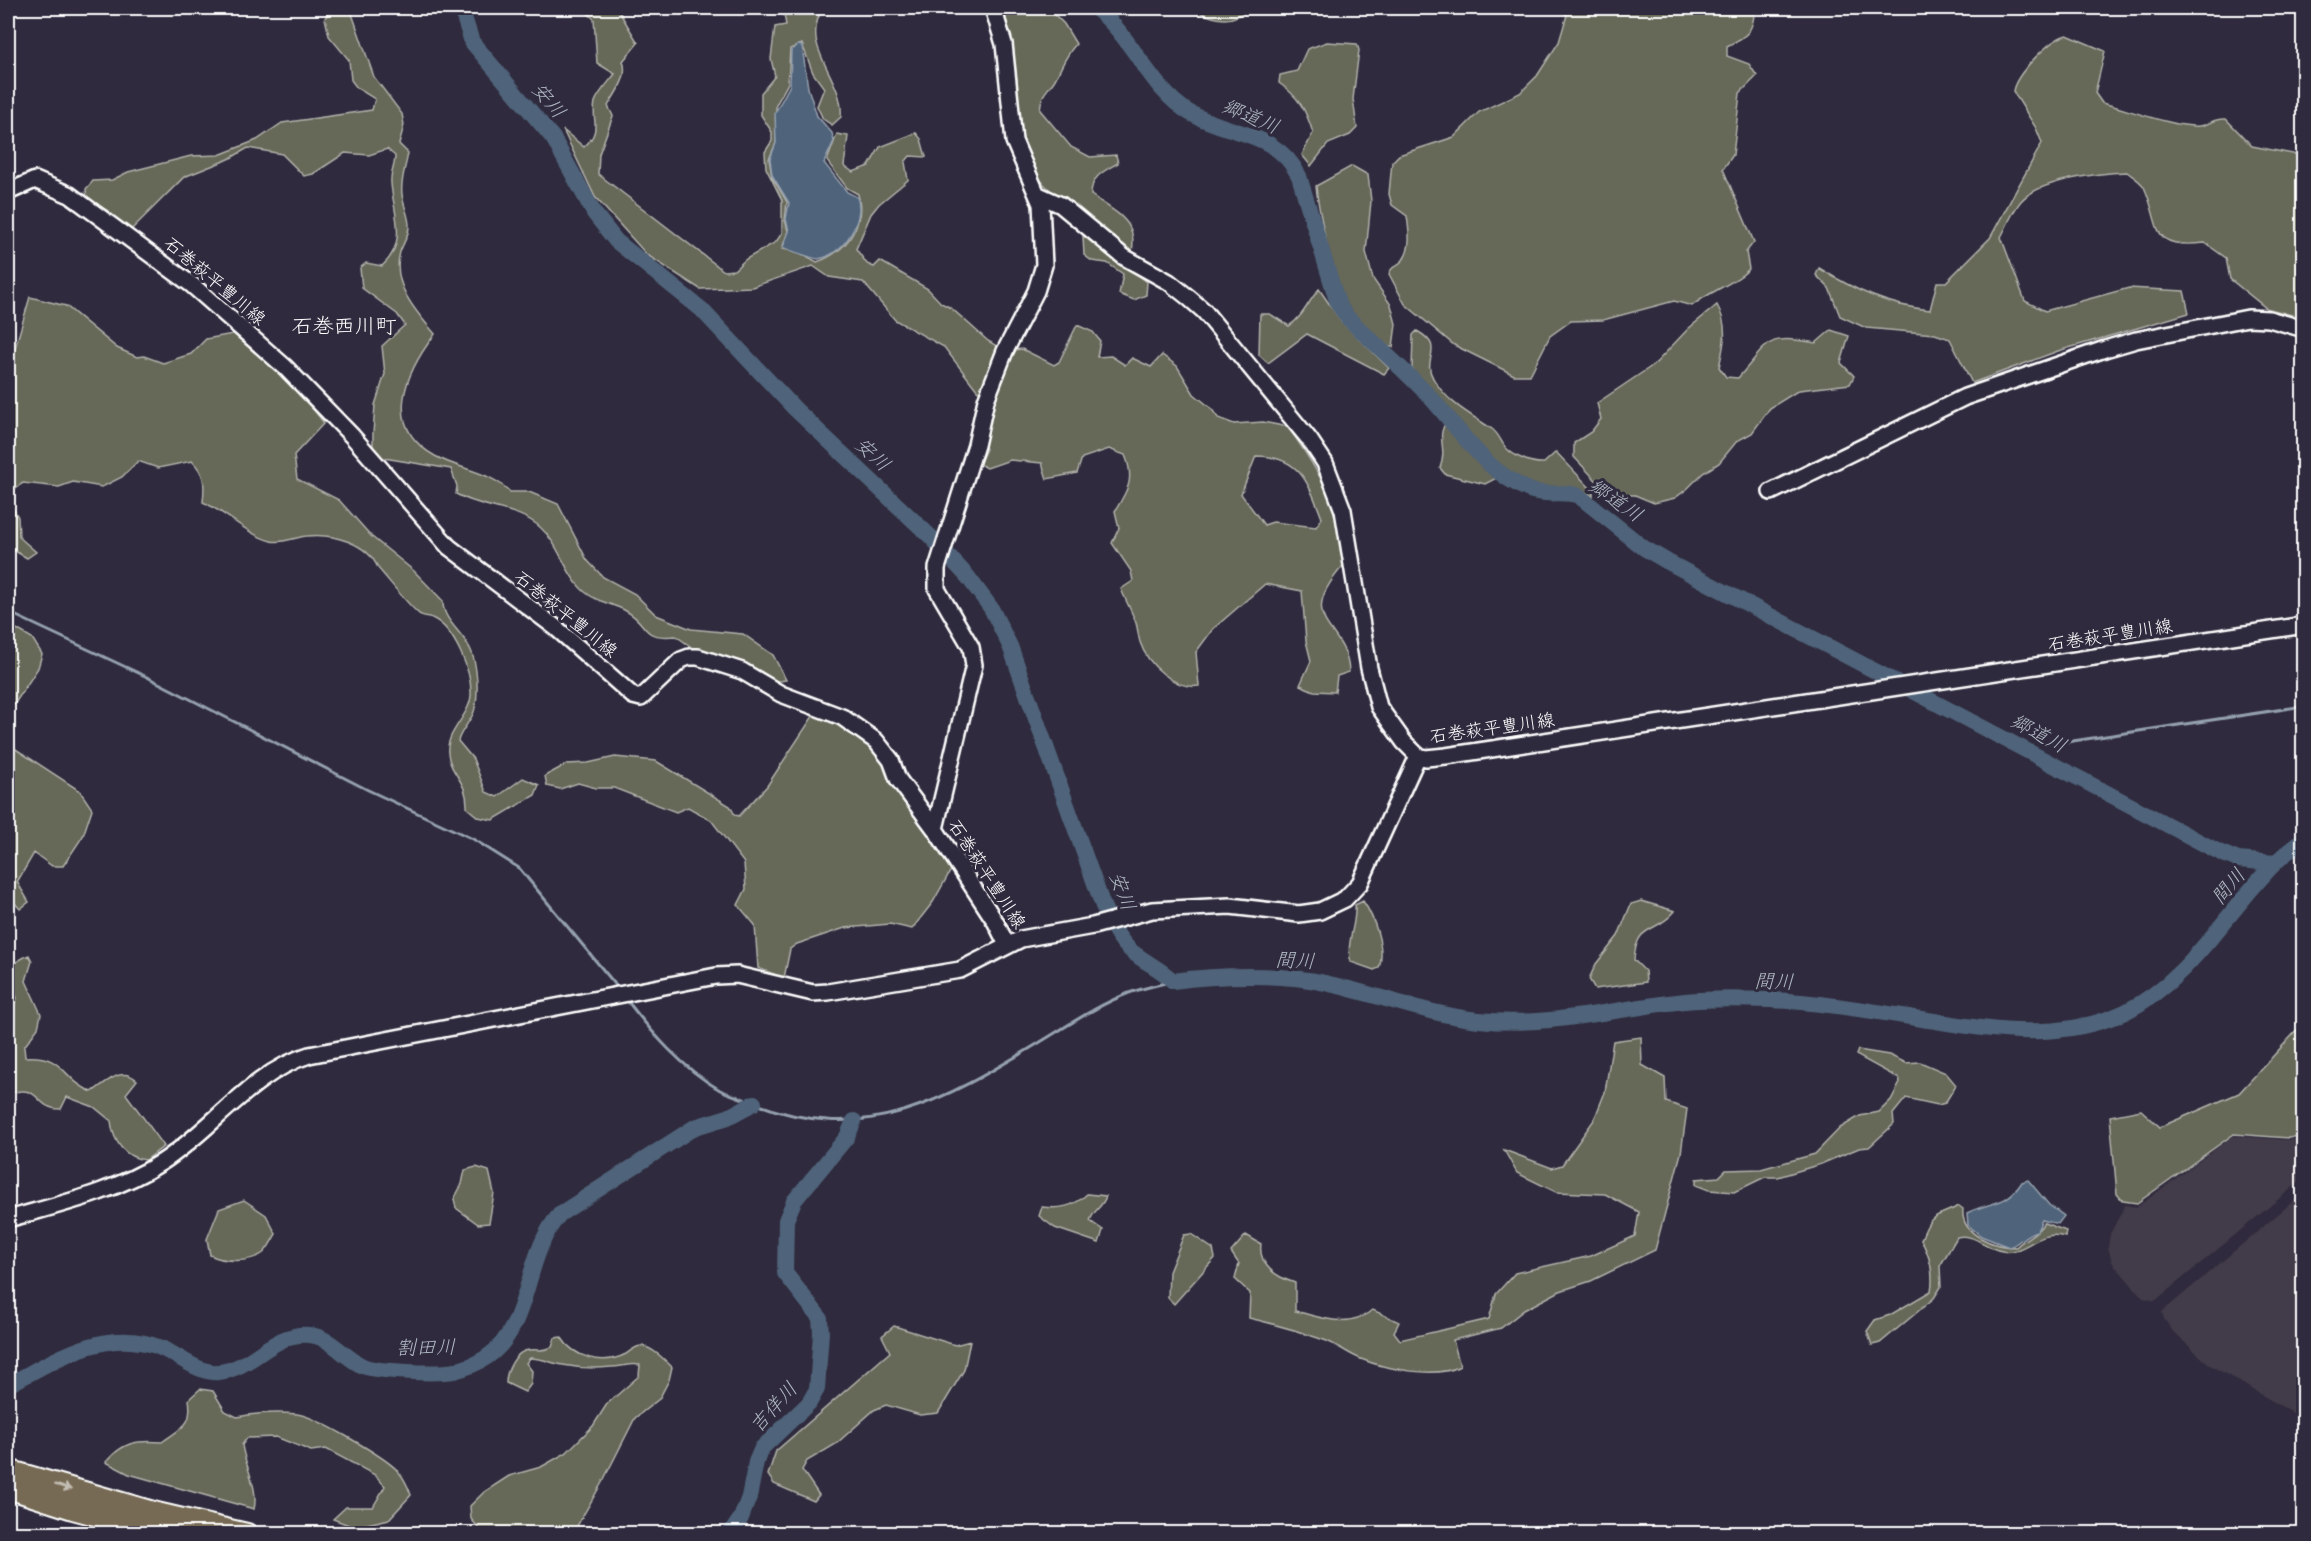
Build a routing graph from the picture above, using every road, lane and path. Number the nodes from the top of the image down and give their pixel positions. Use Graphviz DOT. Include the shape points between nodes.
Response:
graph roads {
  1 [pos="993,8"];
  2 [pos="8,192"];
  3 [pos="1039,195"];
  4 [pos="2304,329"];
  5 [pos="1771,492"];
  6 [pos="2304,625"];
  7 [pos="1418,756"];
  8 [pos="935,829"];
  9 [pos="1007,945"];
  10 [pos="8,1219"];
  11 [pos="8,1470"];
  12 [pos="8,1488"];
  13 [pos="166,1533"];
  14 [pos="247,1533"];
  1 -- 3 [label="street" via="1004,44 1014,141 1019,159"];
  2 -- 8 [label="street, 石巻萩平豊川線" via="35,180 70,195 192,285 302,384 450,547 555,627 633,696 641,698 671,668 689,657 748,674 781,694 842,717 876,741"];
  3 -- 7 [label="street" via="1061,205 1109,247 1169,282 1204,311 1309,439 1325,463 1343,510 1379,707"];
  3 -- 8 [label="street" via="1044,252 1041,278 986,400 976,446 935,577 937,589 971,647 974,665"];
  4 -- 5 [label="street" via="2269,318 2248,318 2105,349 1965,398"];
  6 -- 7 [label="street, 石巻萩平豊川線" via="1446,756"];
  7 -- 9 [label="street, 石巻萩平豊川線" via="1360,883 1335,906 1299,914 1230,906 1161,909"];
  8 -- 9 [label="street, 石巻萩平豊川線"];
  9 -- 10 [label="street" via="960,970 828,992 813,993 737,975 298,1058 279,1068 164,1161 142,1174 107,1190"];
  11 -- 14 [label="highway, one-way" via="146,1510"];
  12 -- 13 [label="highway"];
}
